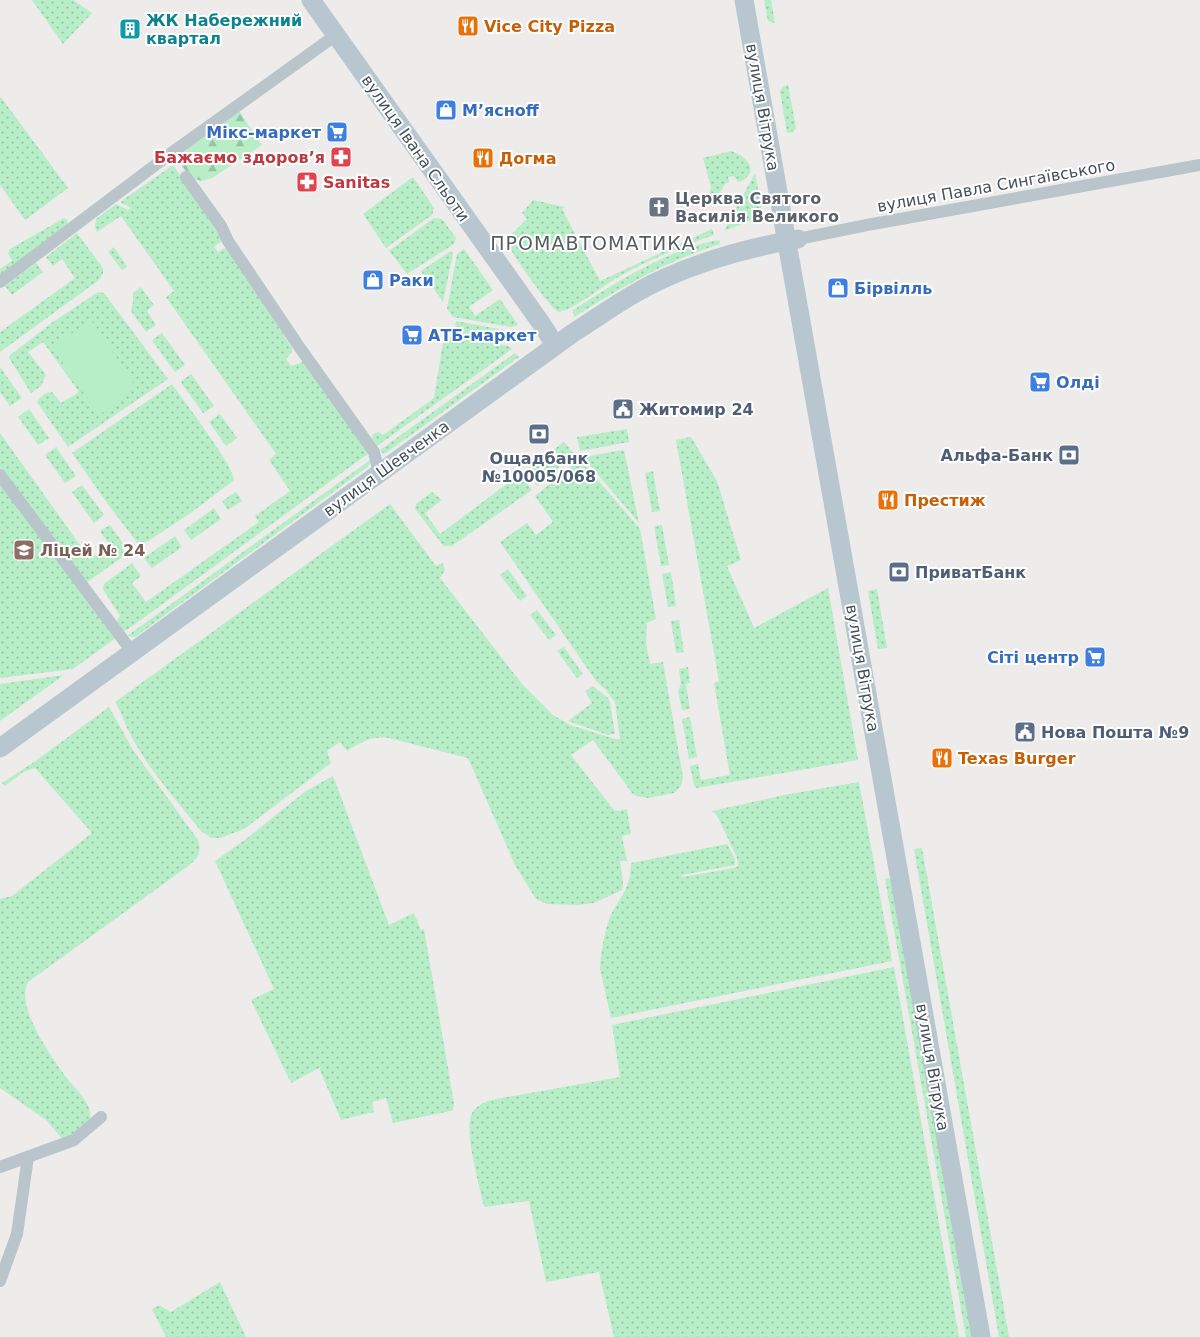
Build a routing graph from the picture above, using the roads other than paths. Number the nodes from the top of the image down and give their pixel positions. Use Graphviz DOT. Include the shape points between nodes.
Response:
graph roads {
  1 [pos="311,0"];
  2 [pos="744,0"];
  3 [pos="753,0"];
  4 [pos="336,35"];
  5 [pos="1200,165"];
  6 [pos="186,177"];
  7 [pos="793,240"];
  8 [pos="0,282"];
  9 [pos="555,345"];
  10 [pos="379,473"];
  11 [pos="0,475"];
  12 [pos="133,653"];
  13 [pos="0,748"];
  14 [pos="101,1117"];
  15 [pos="28,1158"];
  16 [pos="0,1167"];
  17 [pos="0,1281"];
  18 [pos="981,1337"];
  19 [pos="989,1337"];
  1 -- 4 [label="main road, вулиця Івана Сльоти"];
  2 -- 7 [label="main road, вулиця Вітрука"];
  3 -- 7 [label="main road, вулиця Вітрука"];
  4 -- 8 [label="street"];
  4 -- 9 [label="main road, вулиця Івана Сльоти"];
  5 -- 7 [label="street, вулиця Павла Сингаївського"];
  6 -- 10 [label="street" via="374,452"];
  7 -- 9 [label="main road, вулиця Шевченка" via="748,249 664,278"];
  7 -- 18 [label="main road, вулиця Вітрука"];
  7 -- 19 [label="main road, вулиця Вітрука"];
  9 -- 10 [label="main road, вулиця Шевченка"];
  10 -- 12 [label="main road, вулиця Шевченка"];
  11 -- 12 [label="street"];
  12 -- 13 [label="main road, вулиця Шевченка"];
  14 -- 15 [label="street" via="74,1140"];
  15 -- 16 [label="street"];
  15 -- 17 [label="street" via="17,1234"];
}
